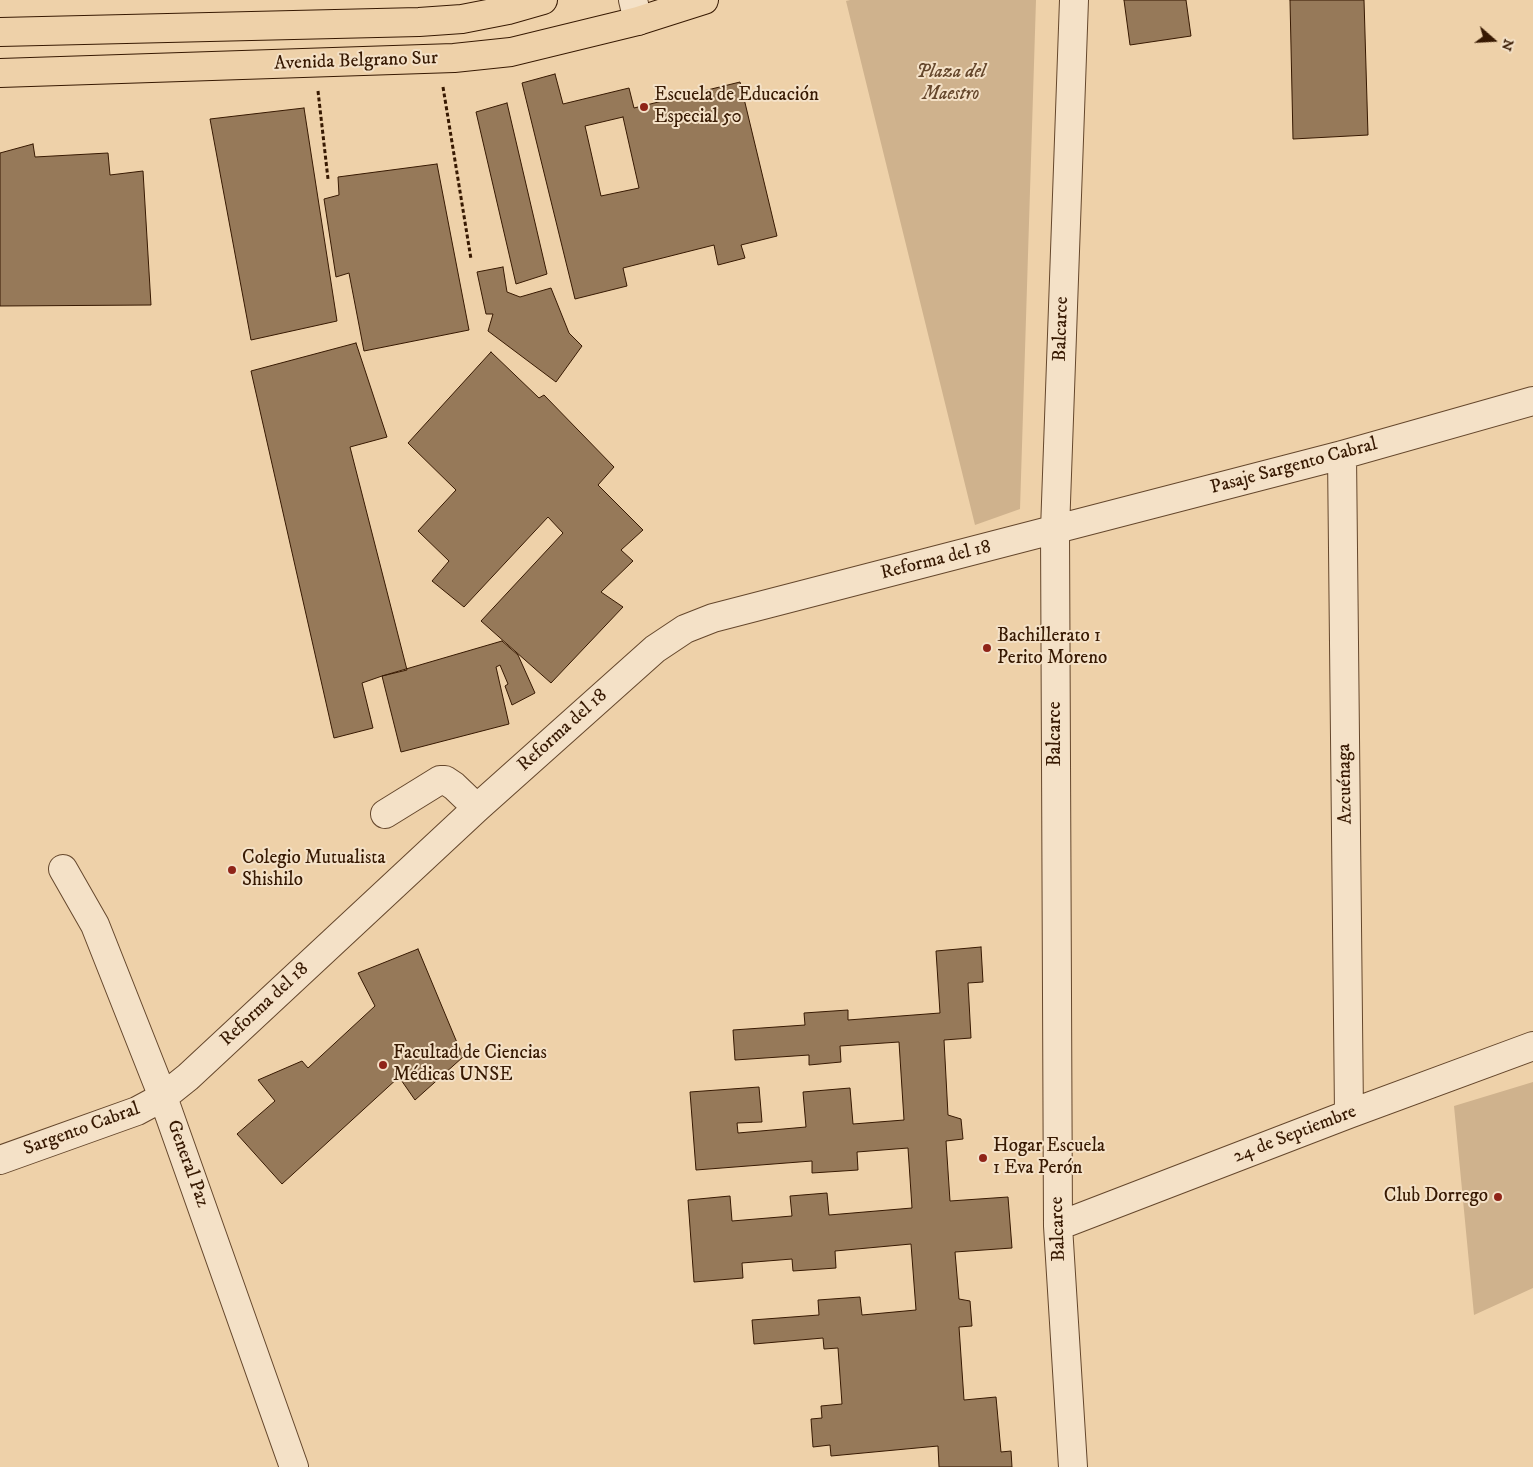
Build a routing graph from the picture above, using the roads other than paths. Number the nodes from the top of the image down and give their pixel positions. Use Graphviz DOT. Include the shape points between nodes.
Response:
graph roads {
  1 [pos="543,0"];
  2 [pos="704,0"];
  3 [pos="1074,0"];
  4 [pos="635,10"];
  5 [pos="0,32"];
  6 [pos="0,73"];
  7 [pos="1533,401"];
  8 [pos="1342,455"];
  9 [pos="1055,530"];
  10 [pos="478,808"];
  11 [pos="385,814"];
  12 [pos="63,869"];
  13 [pos="1533,1046"];
  14 [pos="163,1097"];
  15 [pos="1349,1114"];
  16 [pos="0,1160"];
  17 [pos="1058,1226"];
  18 [pos="294,1467"];
  19 [pos="1073,1467"];
  1 -- 5 [label="highway, Avenida Belgrano Sur" via="462,19"];
  2 -- 4 [label="highway, Avenida Belgrano Sur"];
  3 -- 9 [label="street, Balcarce"];
  4 -- 6 [label="highway, Avenida Belgrano Sur" via="511,52 442,59"];
  7 -- 8 [label="street, Pasaje Sargento Cabral"];
  8 -- 9 [label="street, Pasaje Sargento Cabral"];
  8 -- 15 [label="street, Azcuénaga"];
  9 -- 10 [label="street, Reforma del 18" via="713,618 685,629 655,649"];
  9 -- 17 [label="street, Balcarce"];
  10 -- 11 [label="street" via="445,780 440,780"];
  10 -- 14 [label="street, Reforma del 18"];
  12 -- 14 [label="street, General Paz" via="95,925"];
  13 -- 15 [label="street, 24 de Septiembre"];
  14 -- 16 [label="street, Sargento Cabral" via="136,1111"];
  14 -- 18 [label="street, General Paz"];
  15 -- 17 [label="street, 24 de Septiembre"];
  17 -- 19 [label="street, Balcarce"];
}
